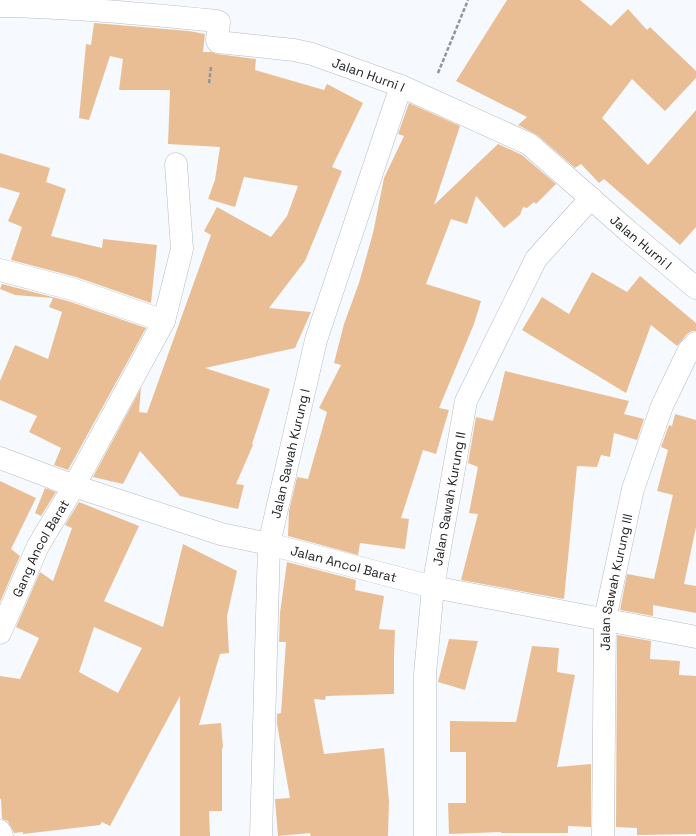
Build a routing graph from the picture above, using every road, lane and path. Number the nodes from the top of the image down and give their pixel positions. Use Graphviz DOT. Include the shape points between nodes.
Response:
graph roads {
  1 [pos="468,0"];
  2 [pos="0,6"];
  3 [pos="401,86"];
  4 [pos="428,98"];
  5 [pos="176,164"];
  6 [pos="591,198"];
  7 [pos="0,270"];
  8 [pos="696,288"];
  9 [pos="164,321"];
  10 [pos="696,343"];
  11 [pos="0,458"];
  12 [pos="74,486"];
  13 [pos="268,544"];
  14 [pos="434,587"];
  15 [pos="606,619"];
  16 [pos="0,633"];
  17 [pos="696,637"];
  18 [pos="0,831"];
  19 [pos="2,836"];
  20 [pos="261,836"];
  21 [pos="425,836"];
  22 [pos="603,836"];
  1 -- 4 [label="path"];
  2 -- 3 [label="street, Jalan Hurni I" via="48,7 217,21 218,42 312,54"];
  3 -- 4 [label="street, Jalan Hurni I"];
  3 -- 13 [label="street, Jalan Sawah Kurung I" via="316,340"];
  4 -- 6 [label="street, Jalan Hurni I" via="529,144"];
  5 -- 9 [label="street, Gang Ancol Barat" via="182,249"];
  6 -- 8 [label="street, Jalan Hurni I"];
  6 -- 14 [label="street, Jalan Sawah Kurung II" via="536,259 466,401"];
  7 -- 9 [label="street" via="72,288"];
  9 -- 12 [label="street, Gang Ancol Barat"];
  10 -- 15 [label="street, Jalan Sawah Kurung III" via="689,350 662,406 633,489"];
  11 -- 12 [label="street, Jalan Ancol Barat"];
  12 -- 13 [label="street, Jalan Ancol Barat" via="221,534"];
  12 -- 16 [label="street, Gang Ancol Barat" via="38,546"];
  13 -- 14 [label="street, Jalan Ancol Barat"];
  13 -- 20 [label="street, Jalan Sawah Kurung I"];
  14 -- 15 [label="street, Jalan Ancol Barat"];
  14 -- 21 [label="street, Jalan Sawah Kurung II" via="425,674"];
  15 -- 17 [label="street, Jalan Ancol Barat"];
  15 -- 22 [label="street, Jalan Sawah Kurung III"];
  18 -- 19 [label="street"];
}
